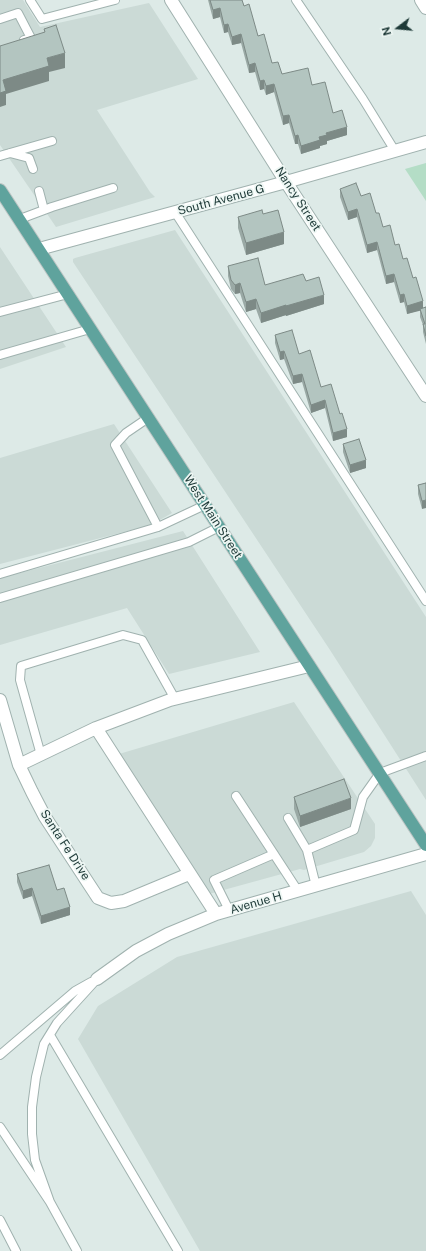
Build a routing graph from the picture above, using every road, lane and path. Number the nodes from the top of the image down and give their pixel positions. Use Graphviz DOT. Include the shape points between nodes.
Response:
graph roads {
  1 [pos="30,0"];
  2 [pos="115,0"];
  3 [pos="171,0"];
  4 [pos="296,0"];
  5 [pos="421,0"];
  6 [pos="426,8"];
  7 [pos="0,18"];
  8 [pos="19,42"];
  9 [pos="52,141"];
  10 [pos="426,142"];
  11 [pos="395,151"];
  12 [pos="10,153"];
  13 [pos="0,156"];
  14 [pos="33,169"];
  15 [pos="286,182"];
  16 [pos="113,188"];
  17 [pos="0,190"];
  18 [pos="39,191"];
  19 [pos="44,210"];
  20 [pos="175,212"];
  21 [pos="20,219"];
  22 [pos="39,249"];
  23 [pos="68,294"];
  24 [pos="0,312"];
  25 [pos="90,329"];
  26 [pos="0,355"];
  27 [pos="426,396"];
  28 [pos="148,418"];
  29 [pos="204,505"];
  30 [pos="158,527"];
  31 [pos="219,527"];
  32 [pos="0,574"];
  33 [pos="0,598"];
  34 [pos="426,601"];
  35 [pos="309,666"];
  36 [pos="175,699"];
  37 [pos="0,700"];
  38 [pos="96,728"];
  39 [pos="41,755"];
  40 [pos="426,756"];
  41 [pos="19,765"];
  42 [pos="380,773"];
  43 [pos="236,796"];
  44 [pos="288,818"];
  45 [pos="426,845"];
  46 [pos="307,850"];
  47 [pos="274,854"];
  48 [pos="426,854"];
  49 [pos="189,874"];
  50 [pos="316,886"];
  51 [pos="298,891"];
  52 [pos="229,910"];
  53 [pos="216,914"];
  54 [pos="97,979"];
  55 [pos="50,1035"];
  56 [pos="0,1055"];
  57 [pos="0,1127"];
  58 [pos="50,1202"];
  59 [pos="0,1220"];
  60 [pos="16,1251"];
  61 [pos="77,1251"];
  62 [pos="178,1251"];
  1 -- 2 [label="lane" via="42,19"];
  3 -- 15 [label="street, Nancy Street"];
  4 -- 11 [label="lane"];
  5 -- 6 [label="street"];
  7 -- 8 [label="lane" via="18,13 31,38"];
  9 -- 12 [label="lane"];
  10 -- 11 [label="street, South Avenue G"];
  11 -- 15 [label="street, South Avenue G"];
  12 -- 13 [label="lane"];
  12 -- 14 [label="lane" via="29,158"];
  15 -- 20 [label="street, South Avenue G"];
  15 -- 27 [label="street, Nancy Street"];
  16 -- 19 [label="lane"];
  17 -- 21 [label="main road, West Main Street"];
  18 -- 19 [label="lane"];
  19 -- 21 [label="lane"];
  20 -- 22 [label="street, South Avenue G"];
  20 -- 34 [label="lane"];
  21 -- 22 [label="main road, West Main Street"];
  22 -- 23 [label="main road, West Main Street"];
  23 -- 24 [label="lane"];
  23 -- 25 [label="main road, West Main Street"];
  25 -- 26 [label="lane"];
  25 -- 28 [label="main road, West Main Street"];
  28 -- 29 [label="main road, West Main Street"];
  28 -- 30 [label="lane" via="115,444"];
  29 -- 30 [label="lane"];
  29 -- 31 [label="main road, West Main Street"];
  30 -- 32 [label="lane"];
  31 -- 33 [label="lane" via="189,542"];
  31 -- 35 [label="main road, West Main Street"];
  35 -- 36 [label="street"];
  35 -- 42 [label="main road, West Main Street"];
  36 -- 38 [label="street"];
  36 -- 39 [label="lane" via="142,640 123,635 21,666 20,680"];
  37 -- 41 [label="street, Santa Fe Drive"];
  38 -- 39 [label="street"];
  38 -- 49 [label="street"];
  39 -- 41 [label="street"];
  40 -- 42 [label="lane"];
  41 -- 49 [label="street, Santa Fe Drive" via="45,817 98,898 111,902 124,901"];
  42 -- 45 [label="main road, West Main Street"];
  42 -- 46 [label="lane" via="363,797 354,830"];
  43 -- 47 [label="lane"];
  44 -- 46 [label="lane"];
  46 -- 50 [label="lane"];
  47 -- 51 [label="lane"];
  47 -- 52 [label="lane" via="214,880"];
  48 -- 50 [label="street, Avenue H"];
  49 -- 53 [label="street"];
  50 -- 51 [label="street, Avenue H"];
  51 -- 52 [label="street, Avenue H"];
  52 -- 53 [label="street, Avenue H"];
  53 -- 54 [label="street, Avenue H" via="136,951"];
  54 -- 55 [label="lane" via="57,1023"];
  54 -- 56 [label="lane" via="75,991"];
  55 -- 58 [label="lane" via="44,1044 36,1077 32,1134 35,1160"];
  55 -- 62 [label="lane"];
  57 -- 58 [label="lane"];
  58 -- 61 [label="lane"];
  59 -- 60 [label="lane"];
}
